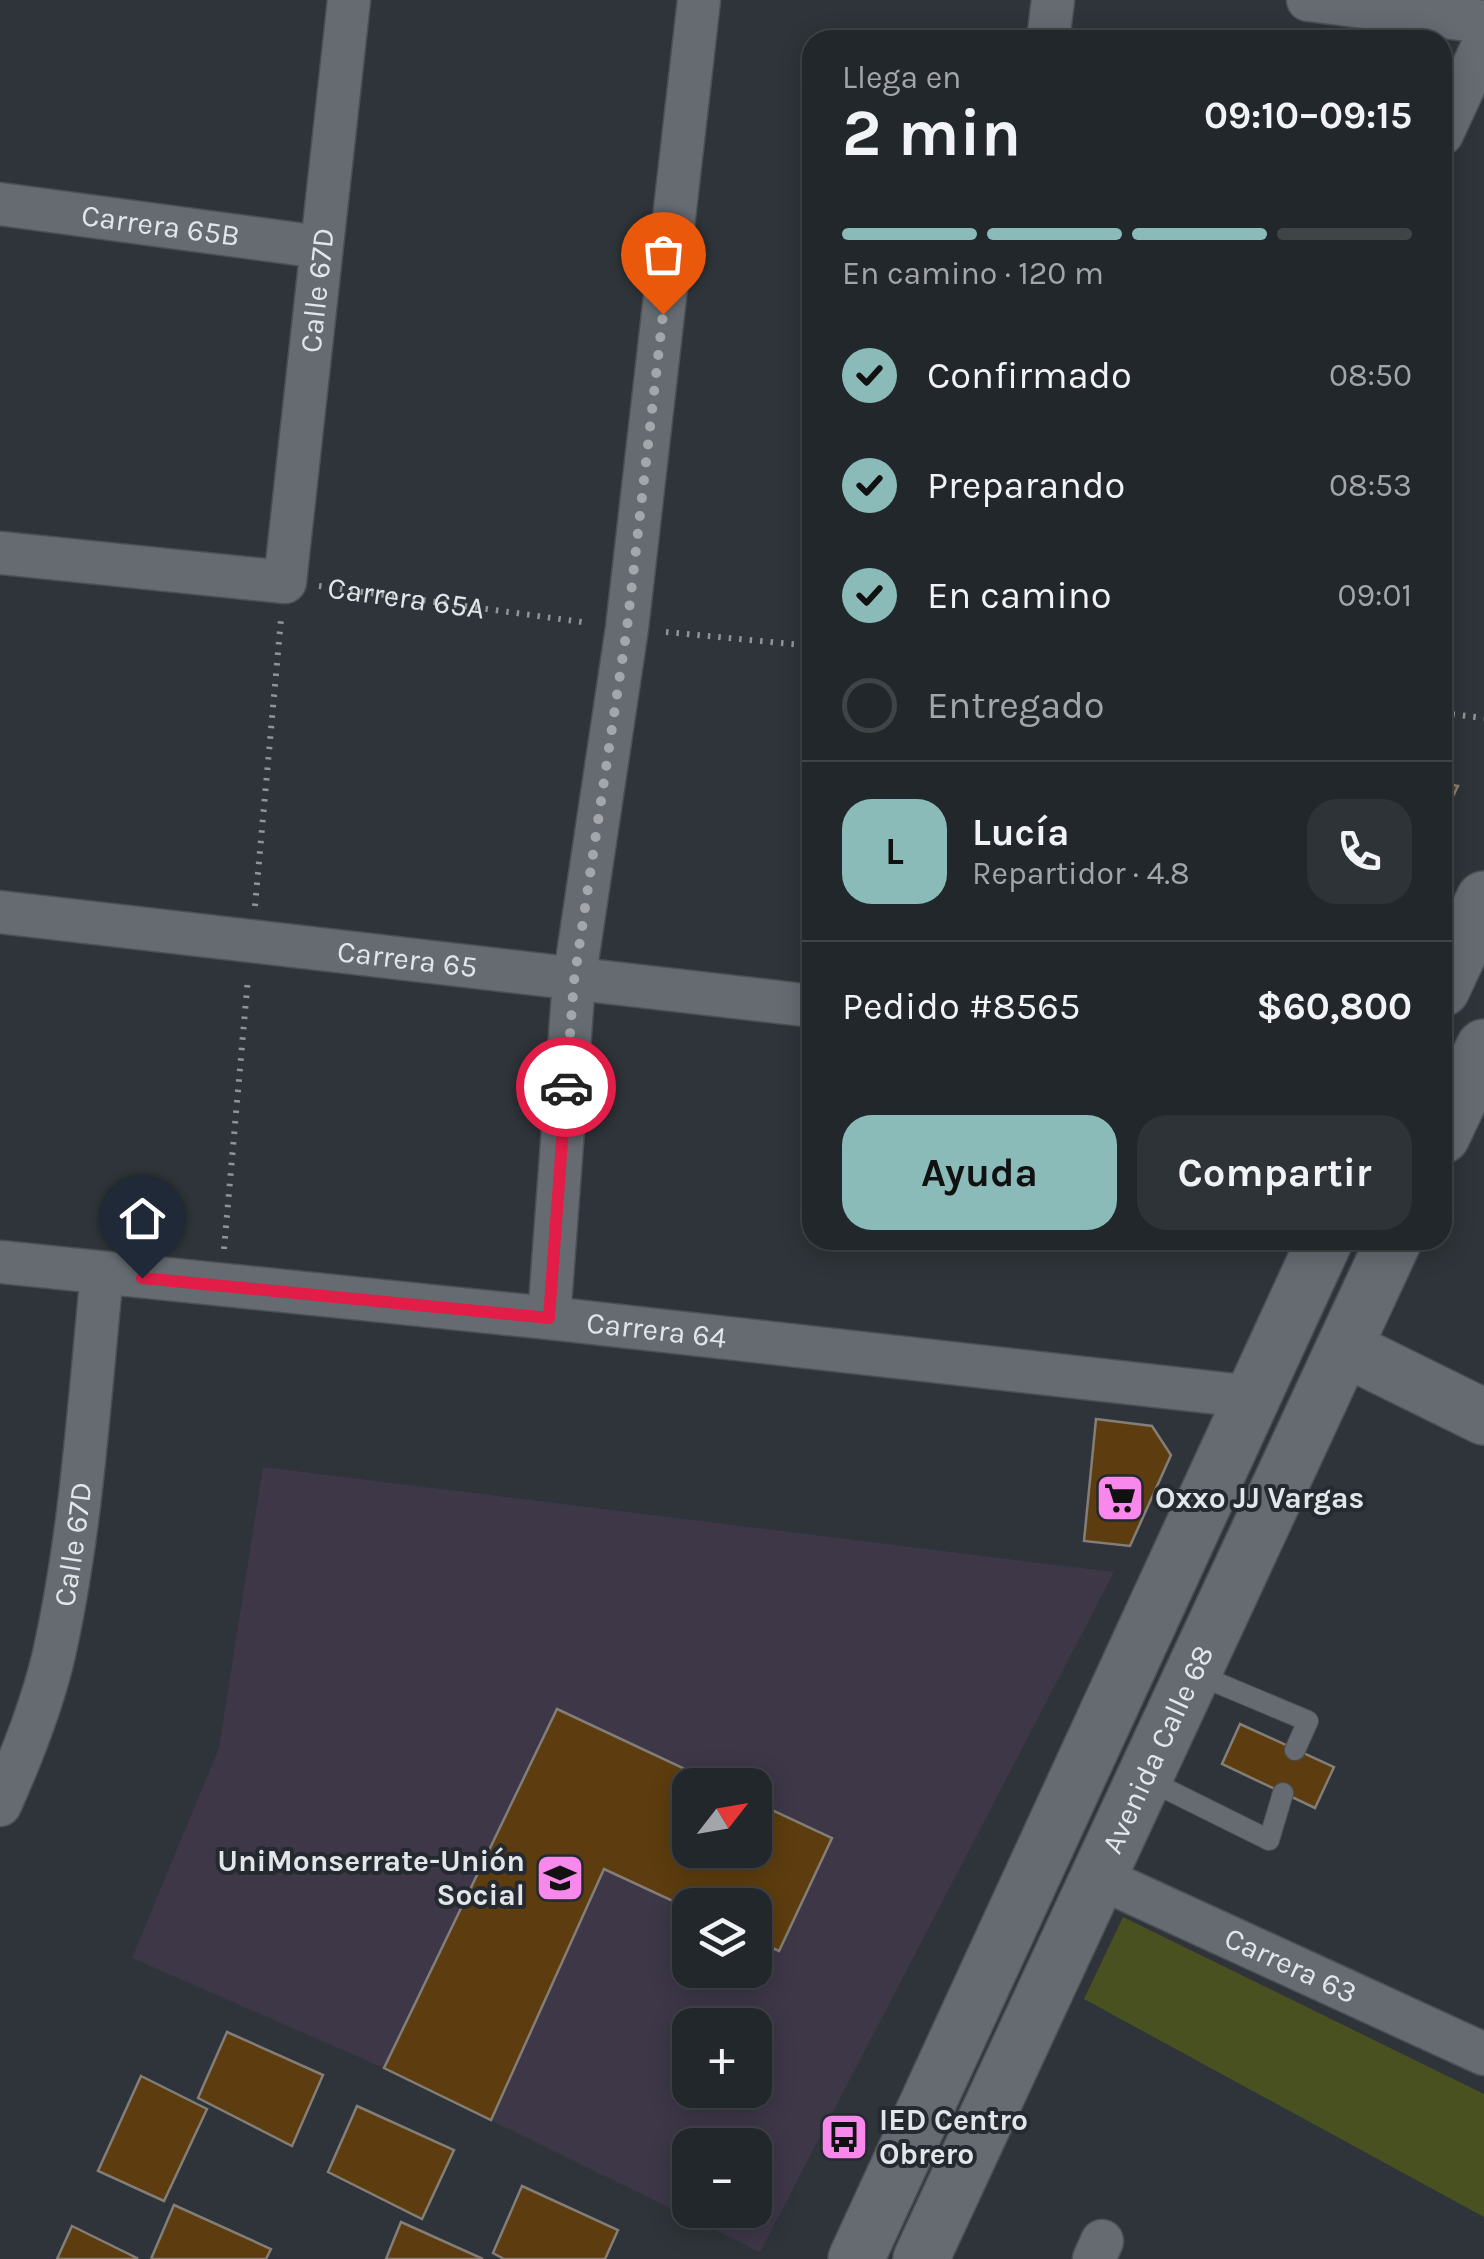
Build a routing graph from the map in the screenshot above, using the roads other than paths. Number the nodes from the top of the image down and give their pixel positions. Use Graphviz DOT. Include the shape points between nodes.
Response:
graph roads {
  1 [pos="350,0"];
  2 [pos="699,0"];
  3 [pos="1053,0"];
  4 [pos="1308,0"];
  5 [pos="1484,22"];
  6 [pos="1049,30"];
  7 [pos="1484,43"];
  8 [pos="1452,112"];
  9 [pos="0,204"];
  10 [pos="320,247"];
  11 [pos="0,553"];
  12 [pos="285,582"];
  13 [pos="1484,899"];
  14 [pos="0,912"];
  15 [pos="1452,967"];
  16 [pos="574,981"];
  17 [pos="802,1005"];
  18 [pos="1470,1068"];
  19 [pos="1452,1112"];
  20 [pos="1319,1250"];
  21 [pos="1389,1250"];
  22 [pos="0,1262"];
  23 [pos="102,1274"];
  24 [pos="549,1318"];
  25 [pos="1344,1348"];
  26 [pos="1253,1396"];
  27 [pos="1484,1418"];
  28 [pos="1193,1673"];
  29 [pos="1296,1750"];
  30 [pos="1145,1778"];
  31 [pos="1283,1793"];
  32 [pos="0,1805"];
  33 [pos="1098,1878"];
  34 [pos="1484,2054"];
  35 [pos="856,2259"];
  36 [pos="921,2259"];
  1 -- 10 [label="street, Calle 67D"];
  2 -- 16 [label="street" via="627,628"];
  3 -- 6 [label="street"];
  4 -- 5 [label="street"];
  7 -- 8 [label="street"];
  9 -- 10 [label="street, Carrera 65B"];
  10 -- 12 [label="street, Calle 67D"];
  11 -- 12 [label="street, Carrera 65A"];
  13 -- 15 [label="main road"];
  14 -- 16 [label="street, Carrera 65"];
  16 -- 17 [label="street, Carrera 65"];
  16 -- 24 [label="street"];
  18 -- 19 [label="main road"];
  20 -- 26 [label="main road, Avenida Calle 68"];
  21 -- 25 [label="main road, Avenida Calle 68"];
  22 -- 23 [label="street, Carrera 64"];
  23 -- 24 [label="street, Carrera 64"];
  23 -- 32 [label="street, Calle 67D" via="54,1657"];
  24 -- 26 [label="street, Carrera 64"];
  25 -- 27 [label="main road"];
  25 -- 28 [label="main road, Avenida Calle 68"];
  26 -- 35 [label="main road, Avenida Calle 68"];
  28 -- 29 [label="lane" via="1308,1721"];
  28 -- 30 [label="main road, Avenida Calle 68"];
  30 -- 31 [label="lane" via="1269,1840"];
  30 -- 33 [label="main road, Avenida Calle 68"];
  33 -- 34 [label="street, Carrera 63"];
  33 -- 36 [label="main road, Avenida Calle 68"];
}
